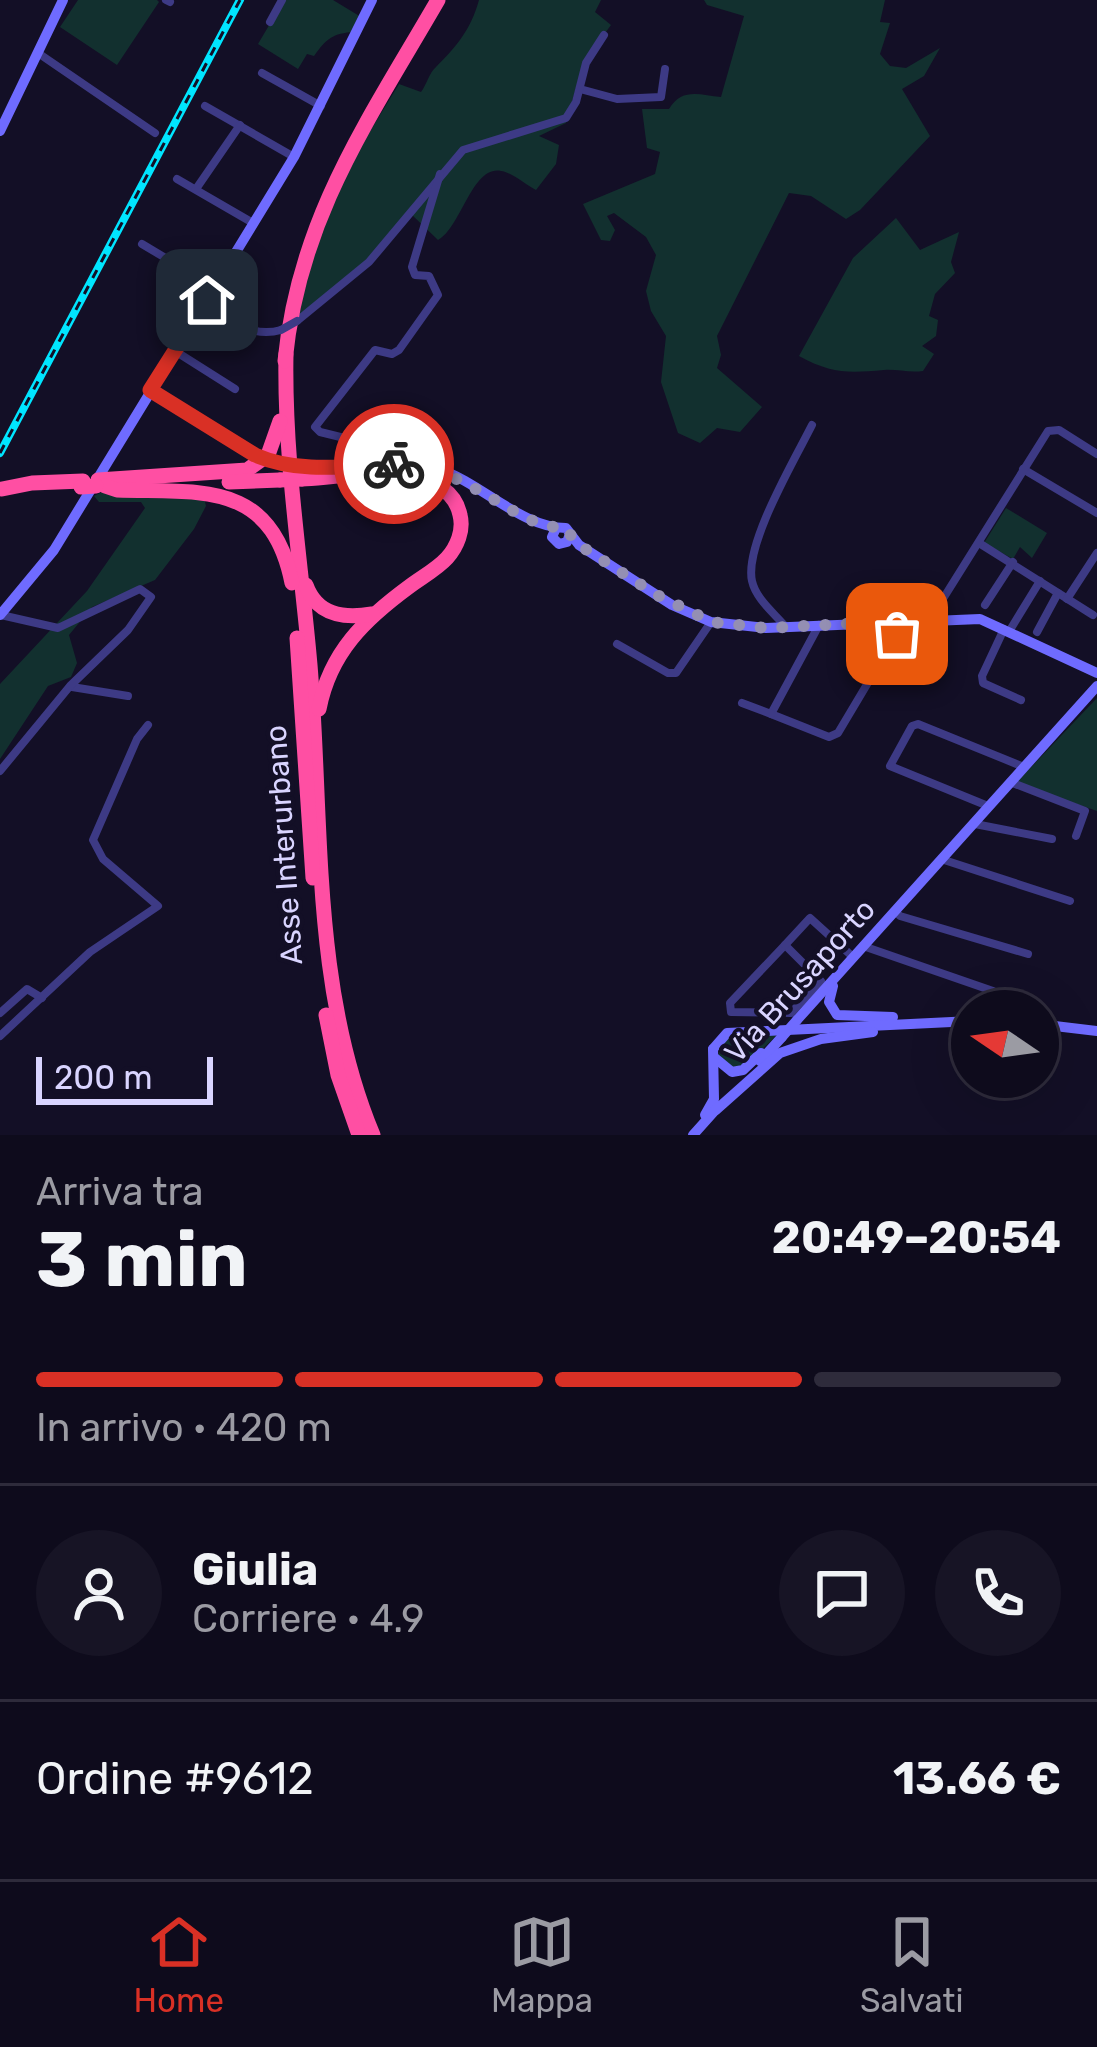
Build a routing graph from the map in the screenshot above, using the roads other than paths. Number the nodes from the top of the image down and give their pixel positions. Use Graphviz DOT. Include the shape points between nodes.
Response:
graph roads {
  1 [pos="63,0"];
  2 [pos="282,0"];
  3 [pos="372,0"];
  4 [pos="438,0"];
  5 [pos="269,22"];
  6 [pos="604,35"];
  7 [pos="37,52"];
  8 [pos="665,69"];
  9 [pos="262,73"];
  10 [pos="580,88"];
  11 [pos="205,106"];
  12 [pos="321,106"];
  13 [pos="240,125"];
  14 [pos="0,131"];
  15 [pos="155,134"];
  16 [pos="294,157"];
  17 [pos="440,174"];
  18 [pos="178,179"];
  19 [pos="196,190"];
  20 [pos="253,223"];
  21 [pos="142,244"];
  22 [pos="214,287"];
  23 [pos="207,300"];
  24 [pos="175,351"];
  25 [pos="286,354"];
  26 [pos="235,389"];
  27 [pos="150,390"];
  28 [pos="812,425"];
  29 [pos="1097,454"];
  30 [pos="426,466"];
  31 [pos="279,468"];
  32 [pos="1023,470"];
  33 [pos="300,472"];
  34 [pos="93,484"];
  35 [pos="1,489"];
  36 [pos="292,501"];
  37 [pos="1097,513"];
  38 [pos="980,543"];
  39 [pos="295,545"];
  40 [pos="1097,553"];
  41 [pos="1013,562"];
  42 [pos="1040,581"];
  43 [pos="295,594"];
  44 [pos="1063,596"];
  45 [pos="985,605"];
  46 [pos="372,614"];
  47 [pos="0,615"];
  48 [pos="1093,615"];
  49 [pos="936,619"];
  50 [pos="900,621"];
  51 [pos="712,622"];
  52 [pos="819,625"];
  53 [pos="787,627"];
  54 [pos="1008,628"];
  55 [pos="1037,632"];
  56 [pos="616,644"];
  57 [pos="1097,673"];
  58 [pos="70,686"];
  59 [pos="1097,686"];
  60 [pos="128,696"];
  61 [pos="1021,700"];
  62 [pos="742,703"];
  63 [pos="771,714"];
  64 [pos="148,725"];
  65 [pos="1024,767"];
  66 [pos="0,771"];
  67 [pos="1010,782"];
  68 [pos="988,806"];
  69 [pos="973,824"];
  70 [pos="320,826"];
  71 [pos="1076,836"];
  72 [pos="1052,839"];
  73 [pos="941,860"];
  74 [pos="1070,901"];
  75 [pos="895,911"];
  76 [pos="785,946"];
  77 [pos="863,946"];
  78 [pos="1028,954"];
  79 [pos="851,959"];
  80 [pos="990,990"];
  81 [pos="42,998"];
  82 [pos="0,1013"];
  83 [pos="932,1022"];
  84 [pos="951,1022"];
  85 [pos="1059,1026"];
  86 [pos="1097,1031"];
  87 [pos="0,1036"];
  88 [pos="781,1039"];
  89 [pos="713,1049"];
  90 [pos="716,1110"];
  91 [pos="359,1135"];
  92 [pos="373,1135"];
  93 [pos="691,1135"];
  1 -- 7 [label="street"];
  2 -- 5 [label="street"];
  3 -- 12 [label="street"];
  4 -- 25 [label="highway" via="329,190 298,280"];
  6 -- 10 [label="street"];
  7 -- 14 [label="street"];
  7 -- 15 [label="street"];
  8 -- 10 [label="street" via="661,97 616,99"];
  9 -- 12 [label="street"];
  10 -- 17 [label="street" via="566,118 463,151"];
  11 -- 13 [label="street"];
  12 -- 16 [label="street"];
  13 -- 16 [label="street"];
  13 -- 19 [label="street"];
  16 -- 20 [label="street"];
  17 -- 23 [label="street, bridge" via="369,262 297,321 259,334"];
  17 -- 30 [label="street" via="412,267 429,276 438,295 399,350 375,350 315,427 418,456"];
  18 -- 19 [label="street"];
  19 -- 20 [label="street"];
  20 -- 22 [label="street"];
  21 -- 22 [label="street"];
  22 -- 23 [label="street"];
  23 -- 24 [label="street"];
  24 -- 26 [label="street"];
  24 -- 27 [label="street"];
  25 -- 34 [label="highway" via="279,431 258,465"];
  25 -- 36 [label="highway"];
  27 -- 31 [label="street, bridge"];
  27 -- 47 [label="street" via="54,550"];
  28 -- 53 [label="street" via="770,509 751,573 755,590"];
  29 -- 32 [label="street" via="1050,429"];
  30 -- 33 [label="street"];
  30 -- 51 [label="street" via="551,530 564,527 567,538"];
  31 -- 33 [label="highway, bridge"];
  31 -- 34 [label="highway"];
  32 -- 37 [label="street"];
  32 -- 38 [label="street"];
  33 -- 46 [label="highway" via="418,476 457,504 453,550"];
  34 -- 35 [label="highway"];
  34 -- 43 [label="highway" via="222,494 248,508 283,550"];
  36 -- 39 [label="highway"];
  36 -- 46 [label="highway" via="311,596 334,614"];
  38 -- 41 [label="street"];
  38 -- 49 [label="street"];
  39 -- 43 [label="highway, Asse Interurbano"];
  39 -- 70 [label="highway"];
  40 -- 44 [label="street"];
  41 -- 42 [label="street"];
  41 -- 45 [label="street"];
  42 -- 44 [label="street"];
  42 -- 54 [label="street"];
  43 -- 91 [label="highway, Asse Interurbano" via="319,959 338,1075"];
  44 -- 48 [label="street"];
  44 -- 55 [label="street"];
  46 -- 70 [label="highway" via="340,651 322,692"];
  47 -- 58 [label="street" via="58,628 140,590 151,597"];
  49 -- 50 [label="street"];
  49 -- 54 [label="street"];
  50 -- 52 [label="street"];
  50 -- 63 [label="street" via="838,733 823,736"];
  51 -- 53 [label="street"];
  51 -- 56 [label="street" via="676,674"];
  52 -- 53 [label="street"];
  52 -- 63 [label="street"];
  54 -- 57 [label="street"];
  54 -- 61 [label="street" via="983,683"];
  58 -- 60 [label="street"];
  58 -- 66 [label="street"];
  59 -- 65 [label="street, Via Brusaporto"];
  62 -- 63 [label="street"];
  64 -- 81 [label="street" via="93,840 158,906 98,945"];
  65 -- 67 [label="street, Via Brusaporto"];
  65 -- 68 [label="street" via="912,726 890,766"];
  67 -- 68 [label="street, Via Brusaporto"];
  67 -- 71 [label="street" via="1085,811"];
  68 -- 69 [label="street, Via Brusaporto"];
  69 -- 72 [label="street"];
  69 -- 73 [label="street, Via Brusaporto"];
  70 -- 92 [label="highway, Asse Interurbano" via="335,1009"];
  73 -- 74 [label="street"];
  73 -- 75 [label="street, Via Brusaporto"];
  75 -- 77 [label="street, Via Brusaporto"];
  75 -- 78 [label="street"];
  76 -- 76 [label="street" via="730,1003 731,1012 790,1013 821,981"];
  76 -- 79 [label="street" via="810,918"];
  77 -- 79 [label="street, Via Brusaporto"];
  77 -- 80 [label="street"];
  79 -- 83 [label="street" via="829,996 837,1015"];
  79 -- 88 [label="street, Via Brusaporto, bridge"];
  81 -- 82 [label="street" via="27,989"];
  81 -- 87 [label="street"];
  83 -- 84 [label="street"];
  83 -- 89 [label="street" via="727,1033"];
  83 -- 90 [label="street" via="797,1045"];
  85 -- 86 [label="street"];
  88 -- 89 [label="street" via="738,1072 719,1065"];
  88 -- 90 [label="street, Via Brusaporto"];
  89 -- 93 [label="street" via="714,1099"];
  90 -- 93 [label="street, Via Brusaporto"];
}
